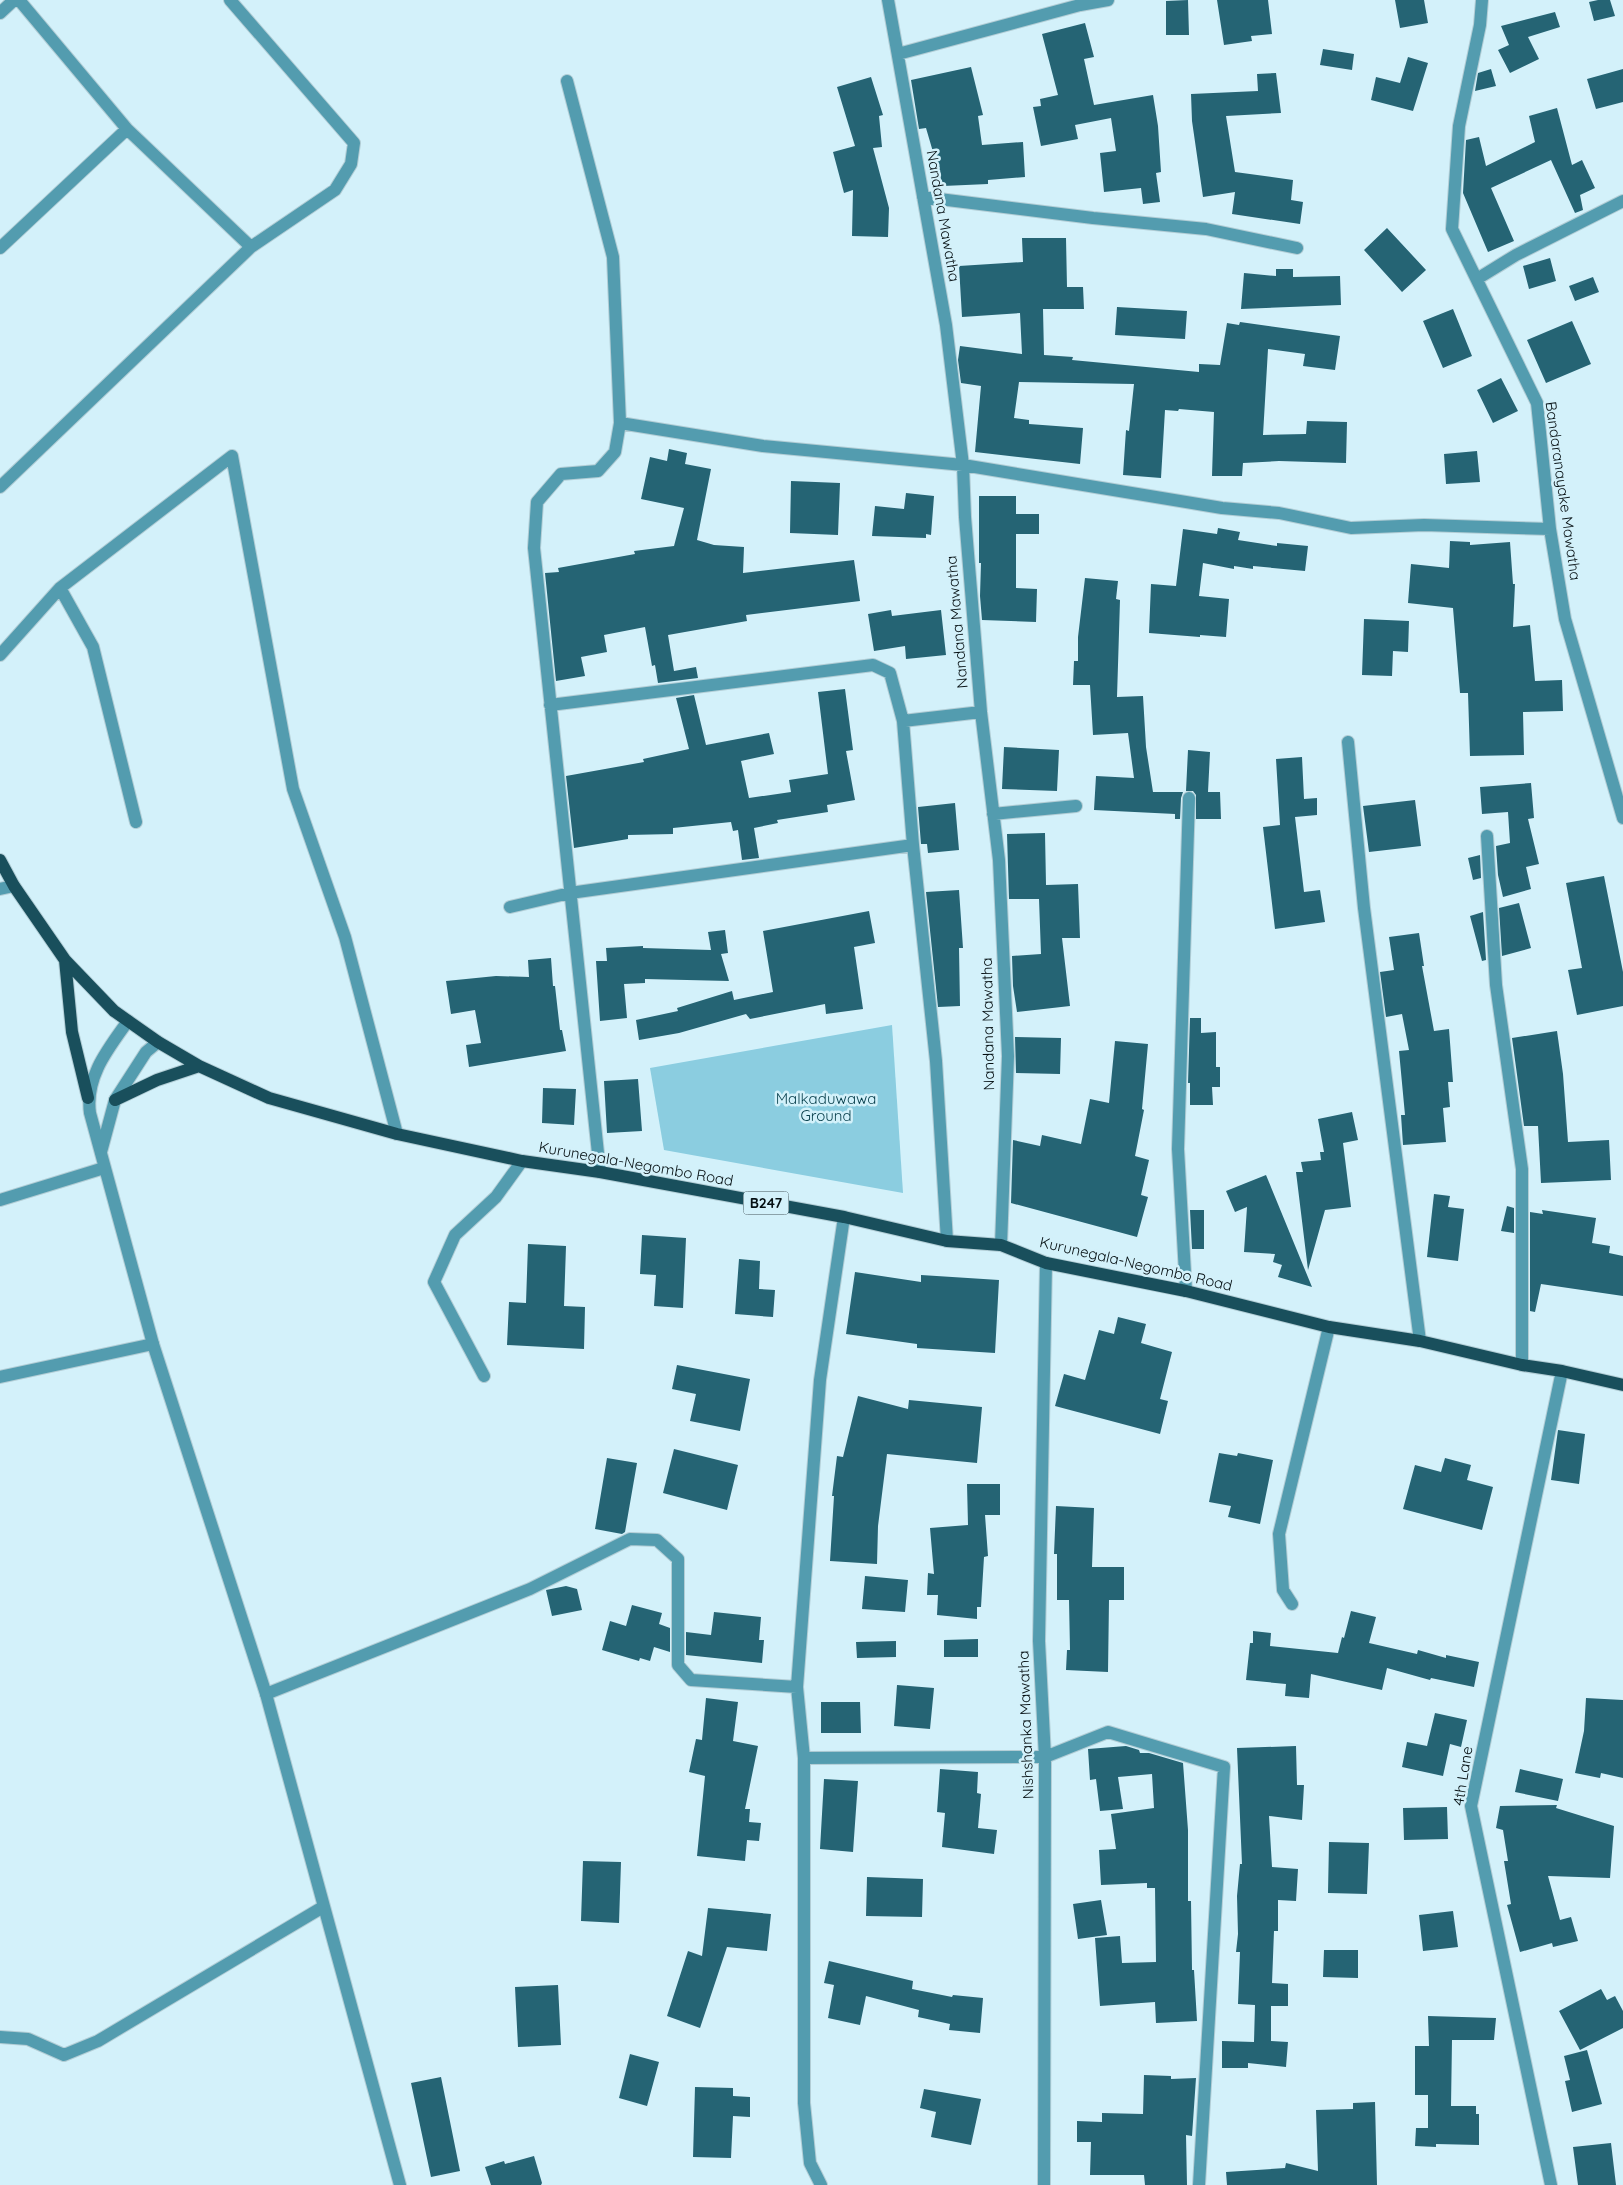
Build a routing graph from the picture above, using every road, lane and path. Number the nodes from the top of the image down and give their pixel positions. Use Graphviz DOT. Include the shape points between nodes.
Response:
graph roads {
  1 [pos="14,0"];
  2 [pos="19,0"];
  3 [pos="230,0"];
  4 [pos="888,0"];
  5 [pos="1108,0"];
  6 [pos="1482,0"];
  7 [pos="0,13"];
  8 [pos="898,54"];
  9 [pos="567,81"];
  10 [pos="127,129"];
  11 [pos="923,197"];
  12 [pos="1623,201"];
  13 [pos="251,247"];
  14 [pos="0,248"];
  15 [pos="1297,248"];
  16 [pos="1477,279"];
  17 [pos="620,423"];
  18 [pos="963,465"];
  19 [pos="0,487"];
  20 [pos="1550,529"];
  21 [pos="60,588"];
  22 [pos="0,655"];
  23 [pos="550,705"];
  24 [pos="980,712"];
  25 [pos="903,721"];
  26 [pos="1348,742"];
  27 [pos="1189,798"];
  28 [pos="1076,806"];
  29 [pos="993,814"];
  30 [pos="1623,818"];
  31 [pos="136,822"];
  32 [pos="1487,836"];
  33 [pos="913,845"];
  34 [pos="0,860"];
  35 [pos="14,886"];
  36 [pos="0,889"];
  37 [pos="570,893"];
  38 [pos="510,907"];
  39 [pos="65,960"];
  40 [pos="128,1021"];
  41 [pos="158,1042"];
  42 [pos="199,1066"];
  43 [pos="88,1098"];
  44 [pos="115,1100"];
  45 [pos="397,1134"];
  46 [pos="101,1152"];
  47 [pos="522,1161"];
  48 [pos="104,1168"];
  49 [pos="600,1172"];
  50 [pos="0,1200"];
  51 [pos="844,1217"];
  52 [pos="948,1241"];
  53 [pos="1001,1245"];
  54 [pos="1046,1263"];
  55 [pos="1186,1291"];
  56 [pos="1328,1327"];
  57 [pos="1420,1341"];
  58 [pos="153,1344"];
  59 [pos="1522,1365"];
  60 [pos="1562,1371"];
  61 [pos="484,1376"];
  62 [pos="0,1377"];
  63 [pos="1623,1385"];
  64 [pos="1292,1604"];
  65 [pos="797,1687"];
  66 [pos="266,1694"];
  67 [pos="1045,1757"];
  68 [pos="804,1758"];
  69 [pos="323,1907"];
  70 [pos="0,2037"];
  71 [pos="400,2185"];
  72 [pos="821,2185"];
  73 [pos="1044,2185"];
  74 [pos="1199,2185"];
  75 [pos="1551,2185"];
  1 -- 7 [label="street"];
  2 -- 10 [label="street"];
  3 -- 13 [label="street" via="354,143 350,164 335,190"];
  4 -- 8 [label="street, Nandana Mawatha"];
  5 -- 8 [label="street"];
  6 -- 16 [label="street, Bandaranayake Mawatha" via="1480,25 1459,126 1452,229"];
  8 -- 11 [label="street, Nandana Mawatha"];
  9 -- 17 [label="street" via="613,258"];
  10 -- 13 [label="street"];
  10 -- 14 [label="street"];
  11 -- 15 [label="street" via="1206,229"];
  11 -- 18 [label="street, Nandana Mawatha" via="946,325"];
  12 -- 16 [label="street" via="1516,255"];
  13 -- 19 [label="street"];
  16 -- 20 [label="street, Bandaranayake Mawatha" via="1537,403"];
  17 -- 18 [label="street" via="763,446"];
  17 -- 23 [label="street" via="615,452 598,471 561,474 538,502 534,548"];
  18 -- 20 [label="street" via="1222,508 1278,513 1350,528 1424,525"];
  18 -- 24 [label="street, Nandana Mawatha"];
  20 -- 30 [label="street, Bandaranayake Mawatha" via="1565,618"];
  21 -- 22 [label="street"];
  21 -- 31 [label="street" via="93,647"];
  21 -- 45 [label="street" via="232,456 293,790 345,937"];
  23 -- 25 [label="street" via="873,665 890,672"];
  23 -- 37 [label="street"];
  24 -- 25 [label="street"];
  24 -- 29 [label="street, Nandana Mawatha"];
  25 -- 33 [label="street"];
  26 -- 57 [label="street" via="1364,908"];
  27 -- 55 [label="street" via="1178,1148"];
  28 -- 29 [label="street"];
  29 -- 53 [label="street, Nandana Mawatha" via="999,860 1008,1056"];
  32 -- 59 [label="street" via="1496,985 1522,1169"];
  33 -- 37 [label="street"];
  33 -- 52 [label="street" via="936,1061"];
  34 -- 35 [label="main road, Kurunegala-Negombo Road / B247"];
  35 -- 36 [label="street"];
  35 -- 39 [label="main road, Kurunegala-Negombo Road / B247"];
  37 -- 38 [label="street"];
  37 -- 49 [label="street"];
  39 -- 40 [label="main road, Kurunegala-Negombo Road / B247" via="114,1011"];
  39 -- 43 [label="main road" via="72,1032"];
  40 -- 41 [label="main road, Kurunegala-Negombo Road / B247"];
  40 -- 43 [label="street" via="99,1061"];
  41 -- 42 [label="main road, Kurunegala-Negombo Road / B247"];
  41 -- 44 [label="street" via="146,1052"];
  42 -- 44 [label="main road" via="157,1080"];
  42 -- 45 [label="main road, Kurunegala-Negombo Road / B247" via="269,1098"];
  43 -- 46 [label="street"];
  44 -- 46 [label="street"];
  45 -- 47 [label="main road, Kurunegala-Negombo Road / B247"];
  46 -- 48 [label="street"];
  47 -- 49 [label="main road, Kurunegala-Negombo Road / B247"];
  47 -- 61 [label="street" via="496,1196 455,1235 434,1282"];
  48 -- 50 [label="street"];
  48 -- 58 [label="street"];
  49 -- 51 [label="main road, Kurunegala-Negombo Road / B247"];
  51 -- 52 [label="main road, Kurunegala-Negombo Road / B247"];
  51 -- 65 [label="street" via="820,1380"];
  52 -- 53 [label="main road, Kurunegala-Negombo Road / B247"];
  53 -- 54 [label="main road, Kurunegala-Negombo Road / B247"];
  54 -- 55 [label="main road, Kurunegala-Negombo Road / B247"];
  54 -- 67 [label="street, Nishshanka Mawatha" via="1039,1641"];
  55 -- 56 [label="main road, Kurunegala-Negombo Road / B247"];
  56 -- 57 [label="main road, Kurunegala-Negombo Road / B247"];
  56 -- 64 [label="street" via="1280,1534 1283,1590"];
  57 -- 59 [label="main road, Kurunegala-Negombo Road / B247"];
  58 -- 62 [label="street"];
  58 -- 66 [label="street"];
  59 -- 60 [label="main road, Kurunegala-Negombo Road / B247"];
  60 -- 63 [label="main road, Kurunegala-Negombo Road / B247"];
  60 -- 75 [label="street, 4th Lane" via="1471,1806"];
  65 -- 66 [label="street" via="691,1680 678,1665 678,1559 657,1540 630,1538 530,1589"];
  65 -- 68 [label="street"];
  66 -- 69 [label="street"];
  67 -- 68 [label="street"];
  67 -- 73 [label="street, Nishshanka Mawatha"];
  67 -- 74 [label="street" via="1108,1732 1224,1767"];
  68 -- 72 [label="street" via="804,2103 810,2163"];
  69 -- 70 [label="street" via="98,2042 64,2055 28,2039"];
  69 -- 71 [label="street"];
}
